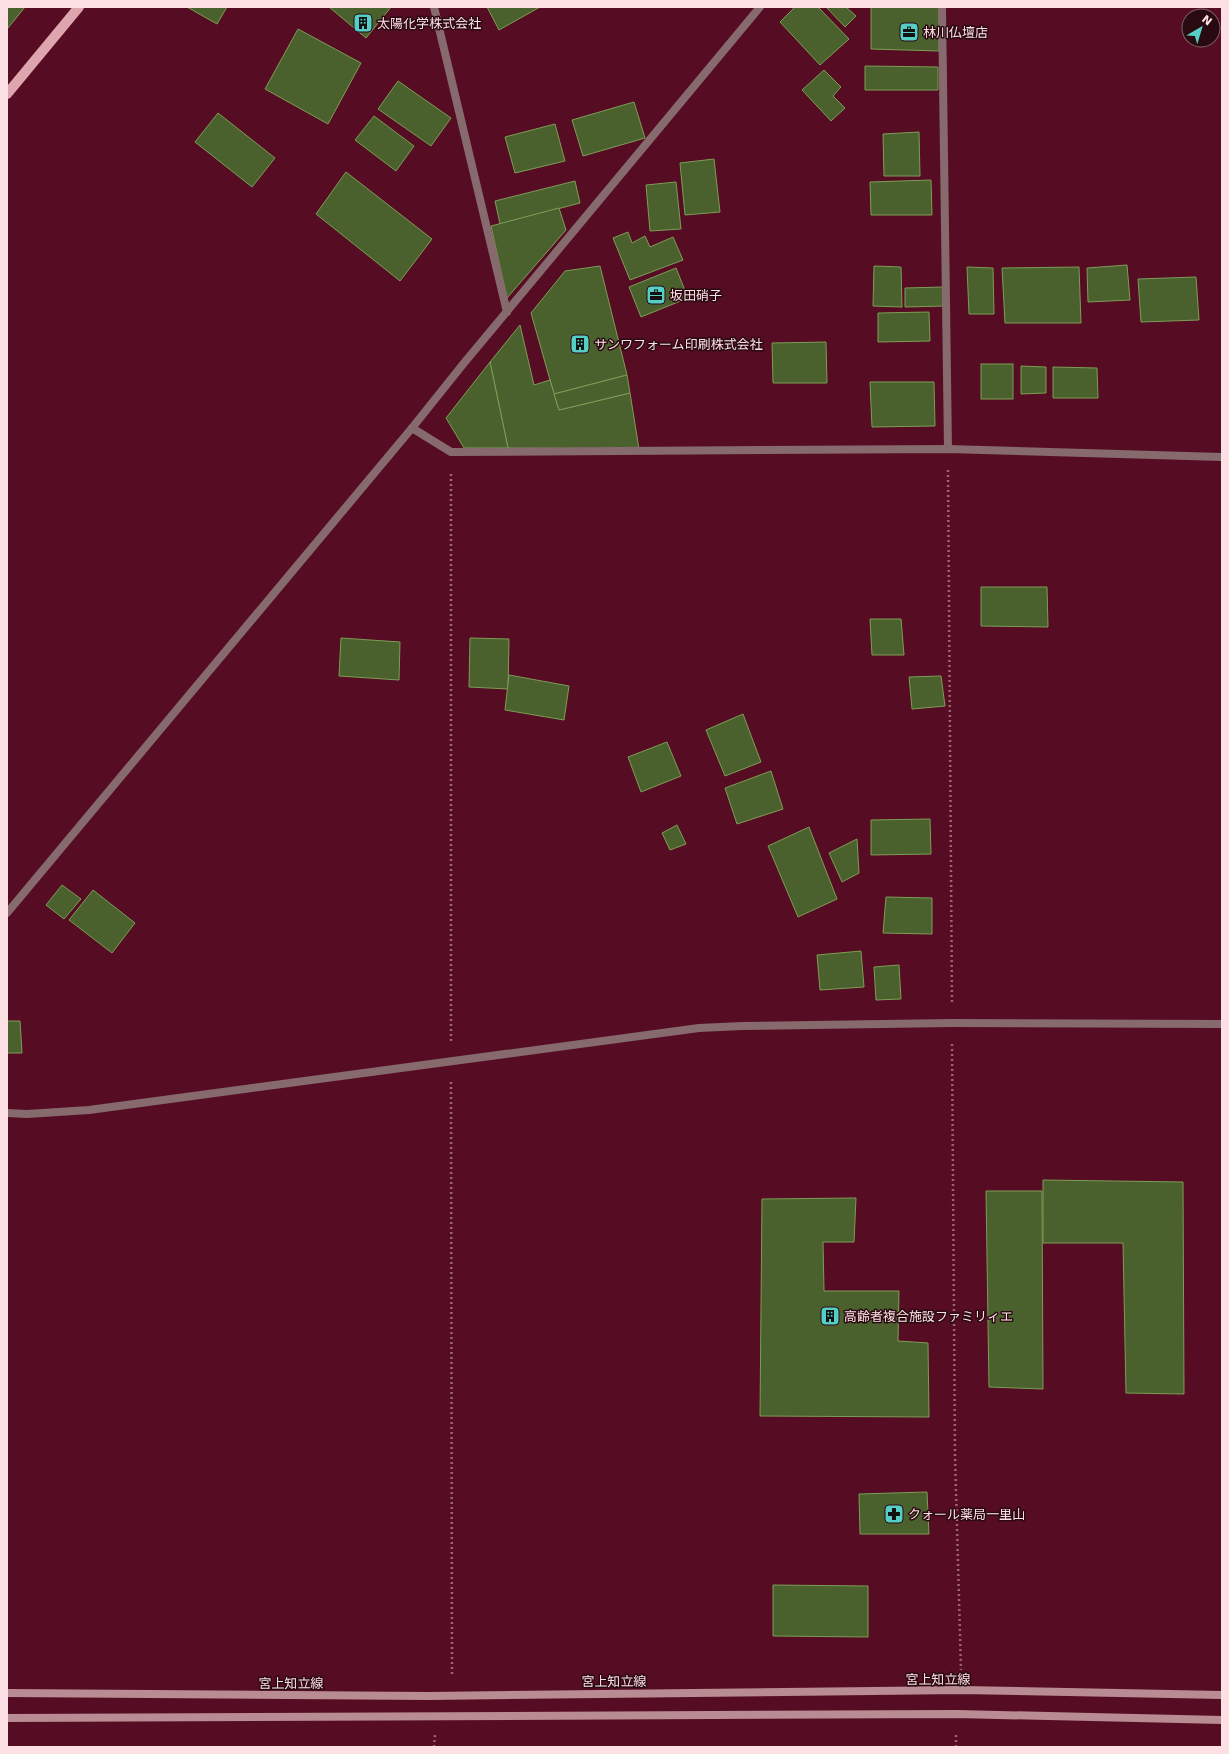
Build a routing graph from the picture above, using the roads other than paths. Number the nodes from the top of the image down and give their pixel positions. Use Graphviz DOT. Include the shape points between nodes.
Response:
graph roads {
  1 [pos="79,7"];
  2 [pos="434,7"];
  3 [pos="760,7"];
  4 [pos="942,7"];
  5 [pos="7,94"];
  6 [pos="506,312"];
  7 [pos="412,428"];
  8 [pos="948,449"];
  9 [pos="1222,457"];
  10 [pos="7,913"];
  11 [pos="1222,1024"];
  12 [pos="7,1114"];
  13 [pos="7,1693"];
  14 [pos="1222,1695"];
  15 [pos="7,1718"];
  16 [pos="1222,1720"];
  1 -- 5 [label="main road"];
  2 -- 6 [label="street"];
  3 -- 6 [label="street"];
  4 -- 8 [label="street"];
  6 -- 7 [label="street"];
  7 -- 8 [label="street" via="452,452"];
  7 -- 10 [label="street"];
  8 -- 9 [label="street"];
  11 -- 12 [label="street" via="952,1023 699,1028 89,1110"];
  13 -- 14 [label="main road, 宮上知立線" via="429,1696 961,1690"];
  15 -- 16 [label="main road" via="956,1714"];
}
